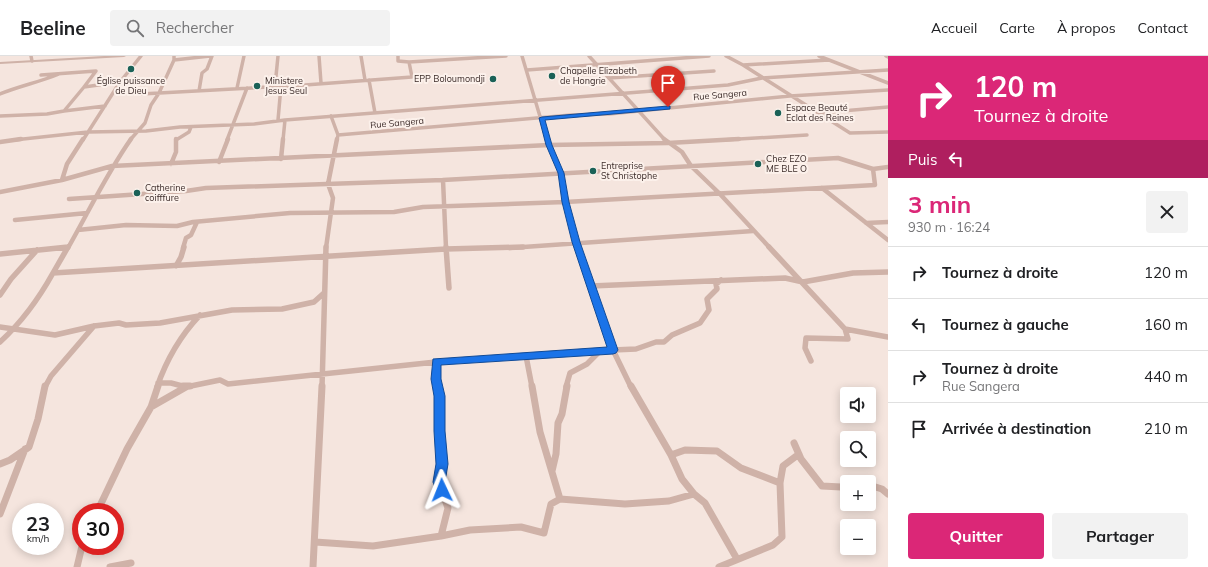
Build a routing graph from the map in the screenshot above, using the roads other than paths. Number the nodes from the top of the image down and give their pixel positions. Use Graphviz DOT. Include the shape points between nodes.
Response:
graph roads {
  1 [pos="31,56"];
  2 [pos="124,56"];
  3 [pos="140,56"];
  4 [pos="211,56"];
  5 [pos="244,56"];
  6 [pos="278,56"];
  7 [pos="319,56"];
  8 [pos="361,56"];
  9 [pos="398,56"];
  10 [pos="428,56"];
  11 [pos="506,56"];
  12 [pos="522,56"];
  13 [pos="589,56"];
  14 [pos="709,56"];
  15 [pos="726,56"];
  16 [pos="819,56"];
  17 [pos="174,58"];
  18 [pos="456,58"];
  19 [pos="429,60"];
  20 [pos="829,60"];
  21 [pos="32,61"];
  22 [pos="409,62"];
  23 [pos="0,63"];
  24 [pos="595,64"];
  25 [pos="743,65"];
  26 [pos="527,70"];
  27 [pos="888,70"];
  28 [pos="714,71"];
  29 [pos="860,72"];
  30 [pos="61,73"];
  31 [pos="41,75"];
  32 [pos="609,78"];
  33 [pos="762,78"];
  34 [pos="367,80"];
  35 [pos="120,82"];
  36 [pos="321,82"];
  37 [pos="888,83"];
  38 [pos="275,86"];
  39 [pos="281,86"];
  40 [pos="84,87"];
  41 [pos="237,88"];
  42 [pos="247,88"];
  43 [pos="888,90"];
  44 [pos="200,91"];
  45 [pos="159,93"];
  46 [pos="621,93"];
  47 [pos="0,94"];
  48 [pos="141,94"];
  49 [pos="790,96"];
  50 [pos="536,100"];
  51 [pos="105,106"];
  52 [pos="888,107"];
  53 [pos="638,110"];
  54 [pos="64,111"];
  55 [pos="375,113"];
  56 [pos="819,113"];
  57 [pos="0,116"];
  58 [pos="331,116"];
  59 [pos="542,118"];
  60 [pos="278,120"];
  61 [pos="285,120"];
  62 [pos="233,124"];
  63 [pos="191,127"];
  64 [pos="138,130"];
  65 [pos="88,132"];
  66 [pos="888,132"];
  67 [pos="807,135"];
  68 [pos="338,136"];
  69 [pos="1,142"];
  70 [pos="668,143"];
  71 [pos="549,145"];
  72 [pos="333,156"];
  73 [pos="282,159"];
  74 [pos="219,162"];
  75 [pos="171,164"];
  76 [pos="112,166"];
  77 [pos="691,166"];
  78 [pos="888,167"];
  79 [pos="873,169"];
  80 [pos="561,173"];
  81 [pos="62,180"];
  82 [pos="443,180"];
  83 [pos="328,184"];
  84 [pos="822,188"];
  85 [pos="0,192"];
  86 [pos="720,194"];
  87 [pos="97,197"];
  88 [pos="69,199"];
  89 [pos="565,202"];
  90 [pos="443,206"];
  91 [pos="87,213"];
  92 [pos="331,214"];
  93 [pos="15,220"];
  94 [pos="197,222"];
  95 [pos="888,222"];
  96 [pos="866,223"];
  97 [pos="78,230"];
  98 [pos="753,231"];
  99 [pos="888,240"];
  100 [pos="576,242"];
  101 [pos="68,247"];
  102 [pos="446,249"];
  103 [pos="37,250"];
  104 [pos="0,254"];
  105 [pos="324,256"];
  106 [pos="176,266"];
  107 [pos="888,272"];
  108 [pos="53,274"];
  109 [pos="722,280"];
  110 [pos="803,282"];
  111 [pos="591,286"];
  112 [pos="449,288"];
  113 [pos="324,293"];
  114 [pos="0,295"];
  115 [pos="200,315"];
  116 [pos="94,326"];
  117 [pos="0,327"];
  118 [pos="15,328"];
  119 [pos="845,329"];
  120 [pos="888,337"];
  121 [pos="0,342"];
  122 [pos="613,350"];
  123 [pos="600,351"];
  124 [pos="526,356"];
  125 [pos="811,361"];
  126 [pos="436,362"];
  127 [pos="323,373"];
  128 [pos="158,383"];
  129 [pos="186,387"];
  130 [pos="151,407"];
  131 [pos="794,443"];
  132 [pos="26,448"];
  133 [pos="799,454"];
  134 [pos="671,456"];
  135 [pos="0,464"];
  136 [pos="552,471"];
  137 [pos="780,483"];
  138 [pos="840,487"];
  139 [pos="876,487"];
  140 [pos="694,494"];
  141 [pos="888,494"];
  142 [pos="560,499"];
  143 [pos="101,503"];
  144 [pos="0,514"];
  145 [pos="441,536"];
  146 [pos="314,542"];
  147 [pos="80,555"];
  148 [pos="737,559"];
  149 [pos="131,563"];
  150 [pos="77,567"];
  151 [pos="110,567"];
  152 [pos="313,567"];
  153 [pos="719,567"];
  1 -- 21 [label="street"];
  2 -- 21 [label="street"];
  3 -- 35 [label="street"];
  4 -- 17 [label="street"];
  4 -- 44 [label="street" via="207,69 202,73"];
  5 -- 41 [label="street"];
  6 -- 38 [label="street"];
  7 -- 36 [label="street"];
  8 -- 34 [label="street"];
  9 -- 22 [label="street" via="398,61"];
  10 -- 19 [label="street"];
  11 -- 18 [label="street"];
  12 -- 26 [label="street"];
  13 -- 24 [label="street"];
  14 -- 24 [label="street"];
  15 -- 25 [label="street"];
  16 -- 20 [label="street"];
  17 -- 45 [label="street"];
  18 -- 19 [label="street"];
  19 -- 22 [label="street"];
  20 -- 25 [label="street"];
  20 -- 29 [label="street"];
  21 -- 23 [label="street"];
  22 -- 34 [label="street" via="412,77"];
  24 -- 26 [label="street"];
  24 -- 32 [label="street"];
  25 -- 33 [label="street"];
  26 -- 50 [label="street"];
  27 -- 29 [label="street"];
  28 -- 32 [label="street"];
  29 -- 33 [label="street"];
  29 -- 37 [label="street"];
  30 -- 31 [label="street"];
  30 -- 40 [label="street" via="96,71"];
  30 -- 47 [label="street"];
  32 -- 46 [label="street"];
  33 -- 46 [label="street" via="728,85"];
  33 -- 49 [label="street"];
  34 -- 36 [label="street"];
  34 -- 55 [label="street"];
  35 -- 40 [label="street"];
  35 -- 51 [label="street"];
  36 -- 39 [label="street"];
  38 -- 39 [label="street"];
  38 -- 42 [label="street"];
  39 -- 60 [label="street"];
  40 -- 54 [label="street"];
  41 -- 42 [label="street"];
  41 -- 44 [label="street"];
  42 -- 62 [label="street"];
  43 -- 49 [label="street, Rue Sangera"];
  44 -- 45 [label="street"];
  45 -- 48 [label="street"];
  45 -- 64 [label="street" via="151,105 145,123"];
  46 -- 50 [label="street"];
  46 -- 53 [label="street"];
  49 -- 53 [label="street, Rue Sangera"];
  49 -- 56 [label="street"];
  50 -- 55 [label="street"];
  50 -- 59 [label="street"];
  51 -- 54 [label="street"];
  51 -- 65 [label="street"];
  52 -- 56 [label="street"];
  53 -- 59 [label="street, Rue Sangera"];
  53 -- 70 [label="street"];
  54 -- 57 [label="street"];
  55 -- 58 [label="street"];
  56 -- 66 [label="street" via="850,133"];
  58 -- 61 [label="street"];
  58 -- 68 [label="street"];
  59 -- 68 [label="street, Rue Sangera"];
  59 -- 71 [label="street"];
  60 -- 61 [label="street"];
  60 -- 62 [label="street"];
  61 -- 73 [label="street"];
  62 -- 63 [label="street"];
  62 -- 74 [label="street"];
  63 -- 64 [label="street"];
  63 -- 75 [label="street" via="189,132 176,139 178,149"];
  64 -- 65 [label="street"];
  64 -- 76 [label="street"];
  65 -- 69 [label="street"];
  65 -- 81 [label="street" via="67,164"];
  67 -- 70 [label="street"];
  68 -- 72 [label="street"];
  70 -- 71 [label="street"];
  70 -- 77 [label="street" via="682,152"];
  71 -- 72 [label="street"];
  71 -- 80 [label="street"];
  72 -- 73 [label="street"];
  72 -- 83 [label="street"];
  73 -- 74 [label="street"];
  74 -- 75 [label="street"];
  75 -- 76 [label="street"];
  76 -- 81 [label="street"];
  76 -- 87 [label="street"];
  77 -- 79 [label="street" via="838,158"];
  77 -- 80 [label="street"];
  77 -- 86 [label="street"];
  78 -- 79 [label="street"];
  79 -- 84 [label="street" via="875,185"];
  80 -- 82 [label="street"];
  80 -- 89 [label="street"];
  81 -- 85 [label="street"];
  82 -- 83 [label="street"];
  82 -- 90 [label="street"];
  83 -- 87 [label="street" via="206,188"];
  83 -- 92 [label="street" via="333,198"];
  84 -- 86 [label="street"];
  84 -- 96 [label="street"];
  86 -- 89 [label="street"];
  86 -- 98 [label="street"];
  87 -- 88 [label="street"];
  87 -- 91 [label="street"];
  89 -- 90 [label="street"];
  89 -- 100 [label="street"];
  90 -- 92 [label="street" via="394,212"];
  90 -- 102 [label="street"];
  91 -- 93 [label="street"];
  91 -- 97 [label="street"];
  92 -- 94 [label="street" via="290,214"];
  92 -- 105 [label="street"];
  94 -- 97 [label="street" via="177,226 126,225"];
  94 -- 106 [label="street" via="191,235 186,238 182,257"];
  95 -- 96 [label="street"];
  96 -- 99 [label="street"];
  97 -- 101 [label="street"];
  98 -- 100 [label="street"];
  98 -- 110 [label="street"];
  100 -- 102 [label="street" via="505,248"];
  100 -- 111 [label="street"];
  101 -- 103 [label="street"];
  101 -- 108 [label="street"];
  102 -- 105 [label="street"];
  102 -- 112 [label="street"];
  103 -- 104 [label="street"];
  103 -- 114 [label="street"];
  105 -- 106 [label="street"];
  105 -- 113 [label="street"];
  106 -- 108 [label="street"];
  107 -- 110 [label="street" via="853,273"];
  108 -- 118 [label="street" via="37,301"];
  109 -- 110 [label="street" via="785,278"];
  109 -- 111 [label="street"];
  109 -- 122 [label="street" via="716,284 717,290 707,298 709,310 699,323 676,333 664,342 636,349"];
  110 -- 119 [label="street"];
  111 -- 122 [label="street"];
  113 -- 115 [label="street" via="314,302 282,309 232,310"];
  113 -- 127 [label="street"];
  115 -- 116 [label="street" via="160,323"];
  115 -- 128 [label="street" via="177,344"];
  116 -- 118 [label="street" via="55,334"];
  116 -- 132 [label="street" via="45,385 38,419 29,447"];
  117 -- 118 [label="street"];
  118 -- 121 [label="street"];
  119 -- 120 [label="street"];
  119 -- 125 [label="street" via="848,339 806,338 805,348"];
  122 -- 123 [label="street"];
  122 -- 134 [label="street"];
  123 -- 124 [label="street"];
  123 -- 136 [label="street" via="587,364 570,373 558,423 556,461"];
  124 -- 126 [label="street"];
  124 -- 136 [label="street" via="540,432"];
  126 -- 127 [label="street"];
  126 -- 145 [label="street" via="442,464 439,482 448,508"];
  127 -- 129 [label="street" via="228,384 220,380"];
  127 -- 146 [label="street"];
  128 -- 129 [label="street"];
  128 -- 130 [label="street"];
  129 -- 130 [label="street"];
  130 -- 143 [label="street" via="127,448"];
  131 -- 133 [label="street"];
  132 -- 135 [label="street"];
  132 -- 144 [label="street"];
  133 -- 137 [label="street" via="783,466"];
  133 -- 138 [label="street" via="822,486"];
  134 -- 137 [label="street" via="685,450 717,451 741,468"];
  134 -- 140 [label="street" via="682,479"];
  136 -- 142 [label="street"];
  137 -- 148 [label="street" via="782,537 772,545"];
  139 -- 141 [label="street"];
  140 -- 142 [label="street" via="669,501 625,504"];
  140 -- 148 [label="street" via="705,502"];
  142 -- 145 [label="street" via="552,504 544,533 521,527 470,530"];
  145 -- 146 [label="street" via="373,546"];
  146 -- 152 [label="street"];
  147 -- 150 [label="street"];
  148 -- 153 [label="street"];
  149 -- 151 [label="street"];
}
